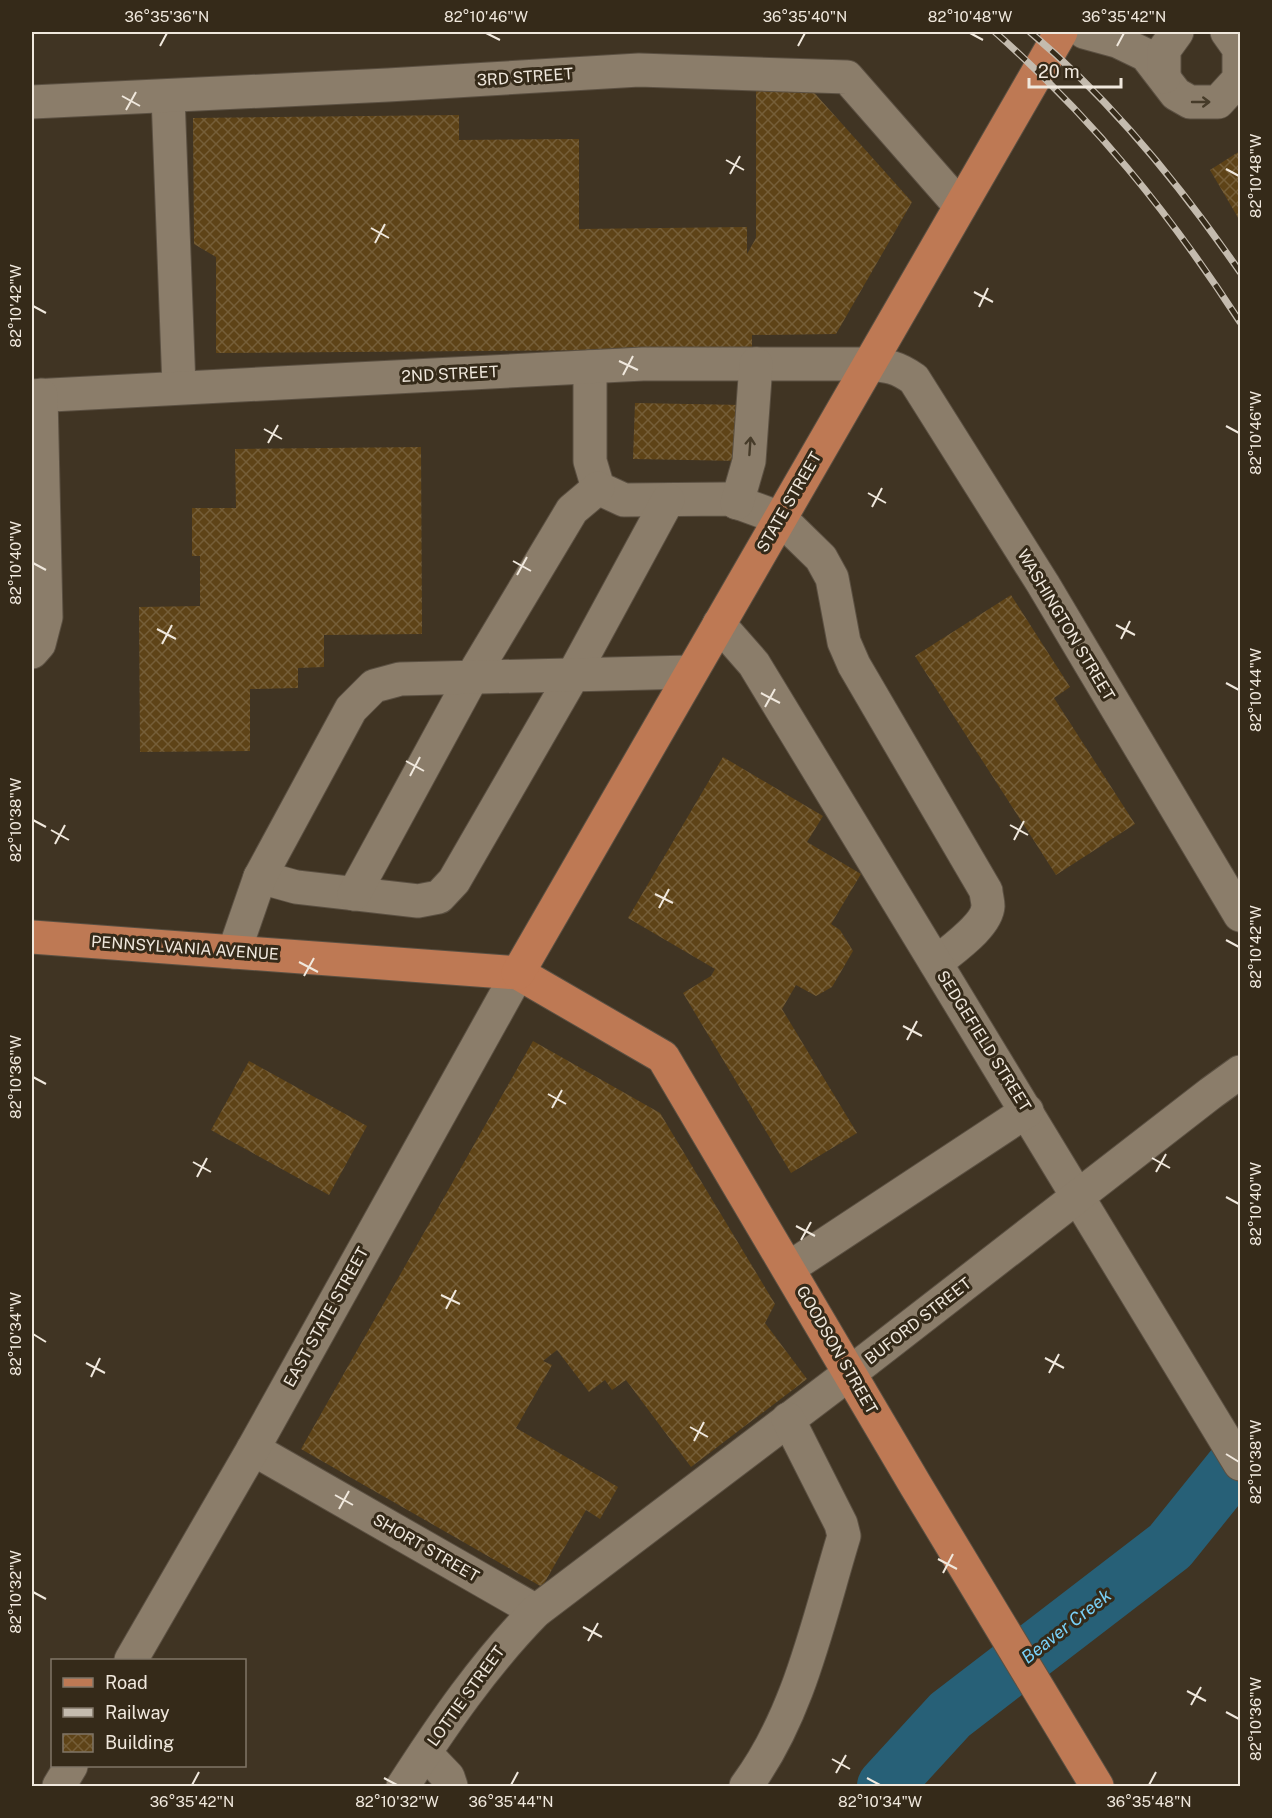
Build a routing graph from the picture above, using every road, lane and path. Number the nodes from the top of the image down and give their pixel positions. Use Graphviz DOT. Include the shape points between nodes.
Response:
graph roads {
  1 [pos="1061,32"];
  2 [pos="1084,32"];
  3 [pos="1178,32"];
  4 [pos="1227,32"];
  5 [pos="1164,77"];
  6 [pos="168,96"];
  7 [pos="32,102"];
  8 [pos="960,206"];
  9 [pos="756,364"];
  10 [pos="869,364"];
  11 [pos="590,367"];
  12 [pos="179,387"];
  13 [pos="36,396"];
  14 [pos="598,488"];
  15 [pos="668,500"];
  16 [pos="737,502"];
  17 [pos="780,518"];
  18 [pos="719,624"];
  19 [pos="32,652"];
  20 [pos="692,672"];
  21 [pos="573,675"];
  22 [pos="472,677"];
  23 [pos="260,877"];
  24 [pos="354,894"];
  25 [pos="1240,915"];
  26 [pos="32,937"];
  27 [pos="234,952"];
  28 [pos="936,963"];
  29 [pos="518,973"];
  30 [pos="1240,1072"];
  31 [pos="1027,1111"];
  32 [pos="1078,1197"];
  33 [pos="789,1268"];
  34 [pos="850,1373"];
  35 [pos="788,1419"];
  36 [pos="253,1449"];
  37 [pos="1240,1464"];
  38 [pos="536,1611"];
  39 [pos="132,1659"];
  40 [pos="425,1753"];
  41 [pos="70,1767"];
  42 [pos="59,1786"];
  43 [pos="403,1786"];
  44 [pos="451,1786"];
  45 [pos="746,1786"];
  46 [pos="1097,1786"];
  1 -- 8 [label="main road, STATE STREET"];
  2 -- 5 [label="street" via="1118,41 1146,55"];
  3 -- 5 [label="street" via="1164,50"];
  5 -- 4 [label="street, one-way" via="1176,94 1190,102 1218,102 1239,79 1239,49"];
  6 -- 7 [label="street, 3RD STREET"];
  6 -- 8 [label="street, 3RD STREET" via="639,70 847,77"];
  6 -- 12 [label="street"];
  8 -- 10 [label="main road, STATE STREET"];
  9 -- 10 [label="street, 2ND STREET"];
  9 -- 11 [label="street, 2ND STREET"];
  16 -- 9 [label="street, one-way" via="749,461"];
  10 -- 17 [label="main road, STATE STREET"];
  10 -- 25 [label="street, WASHINGTON STREET" via="891,366 914,379 1043,584"];
  11 -- 12 [label="street, 2ND STREET"];
  11 -- 14 [label="street" via="590,461"];
  12 -- 13 [label="street, 2ND STREET"];
  13 -- 19 [label="street" via="46,617 39,644"];
  14 -- 15 [label="street" via="624,500"];
  14 -- 22 [label="street" via="572,510"];
  15 -- 16 [label="street"];
  15 -- 21 [label="street"];
  16 -- 17 [label="street"];
  17 -- 18 [label="main road, STATE STREET"];
  17 -- 28 [label="street" via="821,558 832,578 844,642 854,665 986,891 988,907 978,927"];
  18 -- 20 [label="main road, STATE STREET"];
  18 -- 28 [label="street, SEDGEFIELD STREET" via="754,664"];
  20 -- 21 [label="street"];
  20 -- 29 [label="main road, STATE STREET"];
  21 -- 22 [label="street"];
  21 -- 24 [label="street" via="454,881 439,897 418,901"];
  22 -- 23 [label="street" via="400,679 374,686 351,709"];
  22 -- 24 [label="street"];
  23 -- 24 [label="street" via="296,887"];
  23 -- 27 [label="street"];
  26 -- 27 [label="main road, PENNSYLVANIA AVENUE"];
  27 -- 29 [label="main road, PENNSYLVANIA AVENUE"];
  28 -- 31 [label="street, SEDGEFIELD STREET"];
  29 -- 33 [label="main road, GOODSON STREET" via="663,1057"];
  29 -- 36 [label="street, EAST STATE STREET"];
  30 -- 32 [label="street, BUFORD STREET"];
  31 -- 32 [label="street, SEDGEFIELD STREET"];
  31 -- 33 [label="street"];
  32 -- 34 [label="street, BUFORD STREET"];
  32 -- 37 [label="street, SEDGEFIELD STREET"];
  33 -- 34 [label="main road, GOODSON STREET"];
  34 -- 35 [label="street, BUFORD STREET"];
  34 -- 46 [label="main road, GOODSON STREET"];
  35 -- 38 [label="street, BUFORD STREET"];
  35 -- 45 [label="street" via="844,1536 794,1699 765,1758"];
  36 -- 38 [label="street, SHORT STREET"];
  36 -- 39 [label="street, EAST STATE STREET"];
  38 -- 40 [label="street, LOTTIE STREET" via="478,1676"];
  40 -- 43 [label="street, LOTTIE STREET"];
  40 -- 44 [label="street" via="448,1777"];
  41 -- 42 [label="street"];
}
